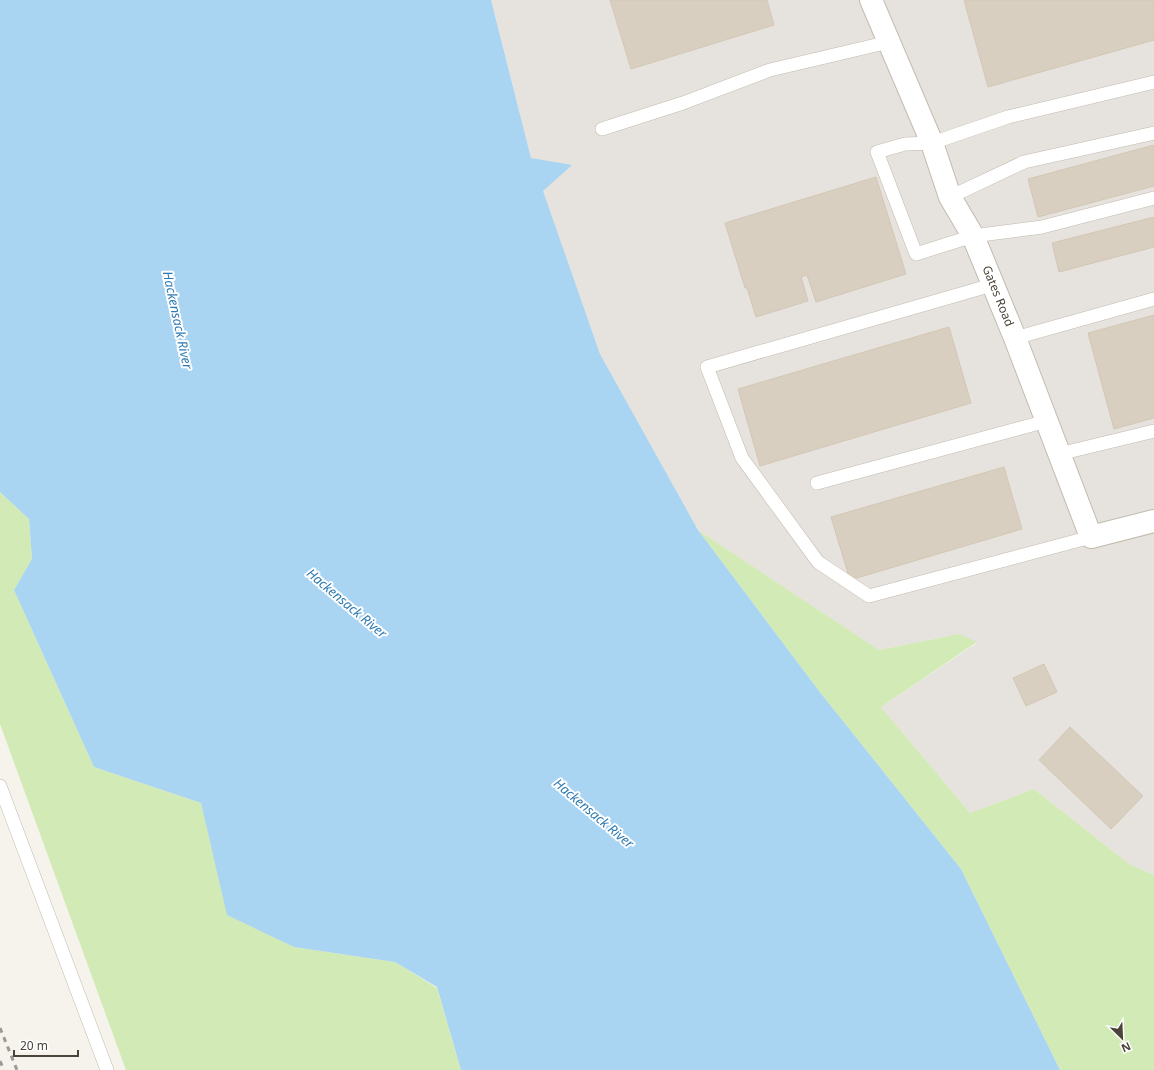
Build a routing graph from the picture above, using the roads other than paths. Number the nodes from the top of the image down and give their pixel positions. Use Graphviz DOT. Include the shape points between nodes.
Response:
graph roads {
  1 [pos="871,0"];
  2 [pos="889,42"];
  3 [pos="1154,82"];
  4 [pos="602,129"];
  5 [pos="1154,133"];
  6 [pos="932,143"];
  7 [pos="950,196"];
  8 [pos="1154,198"];
  9 [pos="973,236"];
  10 [pos="992,285"];
  11 [pos="1154,299"];
  12 [pos="1015,338"];
  13 [pos="1047,421"];
  14 [pos="1154,431"];
  15 [pos="1060,454"];
  16 [pos="817,483"];
  17 [pos="1154,521"];
  18 [pos="1091,537"];
  19 [pos="0,786"];
  20 [pos="107,1070"];
  1 -- 2 [label="street, Gates Road"];
  2 -- 4 [label="lane" via="770,70 683,103"];
  2 -- 6 [label="street, Gates Road"];
  3 -- 6 [label="lane" via="1008,117"];
  5 -- 7 [label="lane" via="1024,162"];
  6 -- 7 [label="street, Gates Road"];
  6 -- 9 [label="lane" via="905,144 877,152 916,254"];
  7 -- 9 [label="street, Gates Road"];
  8 -- 9 [label="lane" via="1042,226"];
  9 -- 10 [label="street, Gates Road"];
  10 -- 12 [label="street, Gates Road"];
  10 -- 18 [label="lane" via="706,367 742,458 818,562 868,596"];
  11 -- 12 [label="lane"];
  12 -- 13 [label="street, Gates Road"];
  13 -- 15 [label="street, Gates Road"];
  13 -- 16 [label="lane"];
  14 -- 15 [label="lane"];
  15 -- 18 [label="street, Gates Road"];
  17 -- 18 [label="street"];
  19 -- 20 [label="lane"];
}
